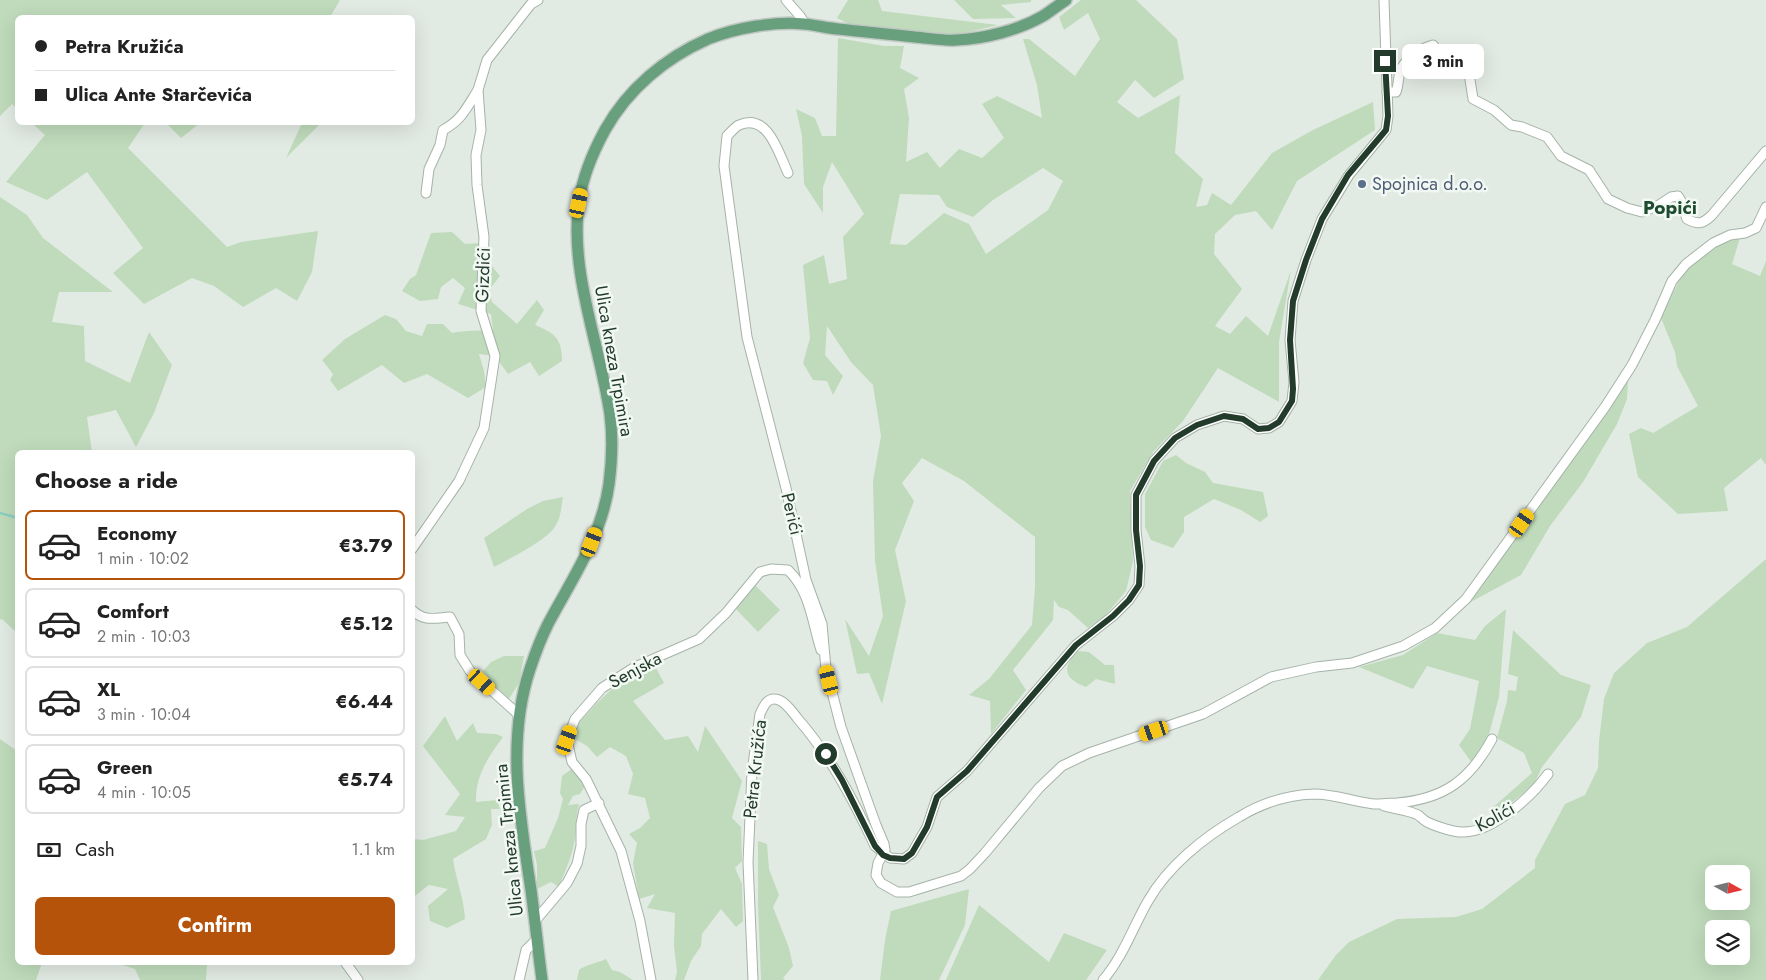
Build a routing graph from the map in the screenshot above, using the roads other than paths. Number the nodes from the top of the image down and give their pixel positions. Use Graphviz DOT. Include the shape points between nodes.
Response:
graph roads {
  1 [pos="538,0"];
  2 [pos="786,0"];
  3 [pos="1066,0"];
  4 [pos="1384,0"];
  5 [pos="805,24"];
  6 [pos="478,90"];
  7 [pos="1387,92"];
  8 [pos="1766,151"];
  9 [pos="788,173"];
  10 [pos="426,193"];
  11 [pos="1766,207"];
  12 [pos="415,545"];
  13 [pos="415,613"];
  14 [pos="826,669"];
  15 [pos="519,715"];
  16 [pos="1492,738"];
  17 [pos="1548,774"];
  18 [pos="599,804"];
  19 [pos="1376,804"];
  20 [pos="883,855"];
  21 [pos="536,921"];
  22 [pos="537,939"];
  23 [pos="347,965"];
  24 [pos="358,980"];
  25 [pos="519,980"];
  26 [pos="542,980"];
  27 [pos="651,980"];
  28 [pos="753,980"];
  29 [pos="1102,980"];
  1 -- 6 [label="street, Gizdići" via="530,4 487,60"];
  2 -- 5 [label="street"];
  3 -- 5 [label="main road" via="1040,18 997,34 955,40"];
  4 -- 7 [label="street"];
  5 -- 15 [label="main road, Ulica kneza Trpimira" via="753,26 711,38 684,51 659,67 635,89 614,113 596,147 579,203 577,240 610,415 612,443 607,494 592,542 546,627 529,671"];
  6 -- 10 [label="street" via="463,116 443,130 429,169"];
  6 -- 12 [label="street, Gizdići" via="481,130 476,155 477,185 484,237 481,311 496,356 484,428 459,481"];
  7 -- 8 [label="street" via="1396,92 1400,70 1418,50 1433,45 1454,66 1468,67 1473,99 1494,110 1511,125 1547,138 1560,156 1590,170 1608,200 1642,212 1678,196 1687,219 1695,224 1712,215"];
  7 -- 20 [label="street" via="1386,130 1348,175 1322,219 1306,260 1293,301 1290,340 1294,382 1292,401 1279,422 1269,428 1258,429 1243,419 1224,416 1197,425 1175,438 1154,461 1136,495 1139,585 1129,600 1076,645 967,771 937,797 927,827 912,853 897,860"];
  9 -- 14 [label="street, Perići" via="770,134 759,125 751,122 738,125 727,136 724,166 747,337 806,580 822,624"];
  11 -- 20 [label="street" via="1756,228 1713,243 1686,264 1672,281 1632,365 1605,407 1466,599 1435,628 1403,646 1352,663 1271,677 1203,714 1089,753 1062,766 961,876 909,892 897,892 876,875"];
  13 -- 15 [label="street" via="427,618 450,617 459,634 460,655 470,671"];
  14 -- 18 [label="street, Senjska" via="798,580 788,570 760,572 699,639 636,667 602,688 575,719 567,740 572,762 586,779"];
  14 -- 20 [label="street, Perići" via="841,728 884,844"];
  15 -- 21 [label="main road, Ulica kneza Trpimira" via="516,741 519,807"];
  16 -- 19 [label="street" via="1468,774 1445,791 1414,802"];
  17 -- 19 [label="street, Kolići" via="1538,788 1510,812 1485,827 1464,832 1435,825 1417,814"];
  18 -- 21 [label="street" via="584,810 577,864 567,883"];
  18 -- 27 [label="street, Senjska" via="621,851 640,921"];
  19 -- 29 [label="street" via="1316,794 1292,796 1239,817 1174,866 1148,900 1128,941"];
  20 -- 28 [label="street, Petra Kružića" via="875,846 842,780 812,735 779,700 771,699 764,704 752,772 749,816"];
  21 -- 22 [label="main road, Ulica kneza Trpimira"];
  22 -- 25 [label="street" via="526,950"];
  22 -- 26 [label="main road, Ulica kneza Trpimira"];
  23 -- 24 [label="street"];
}
